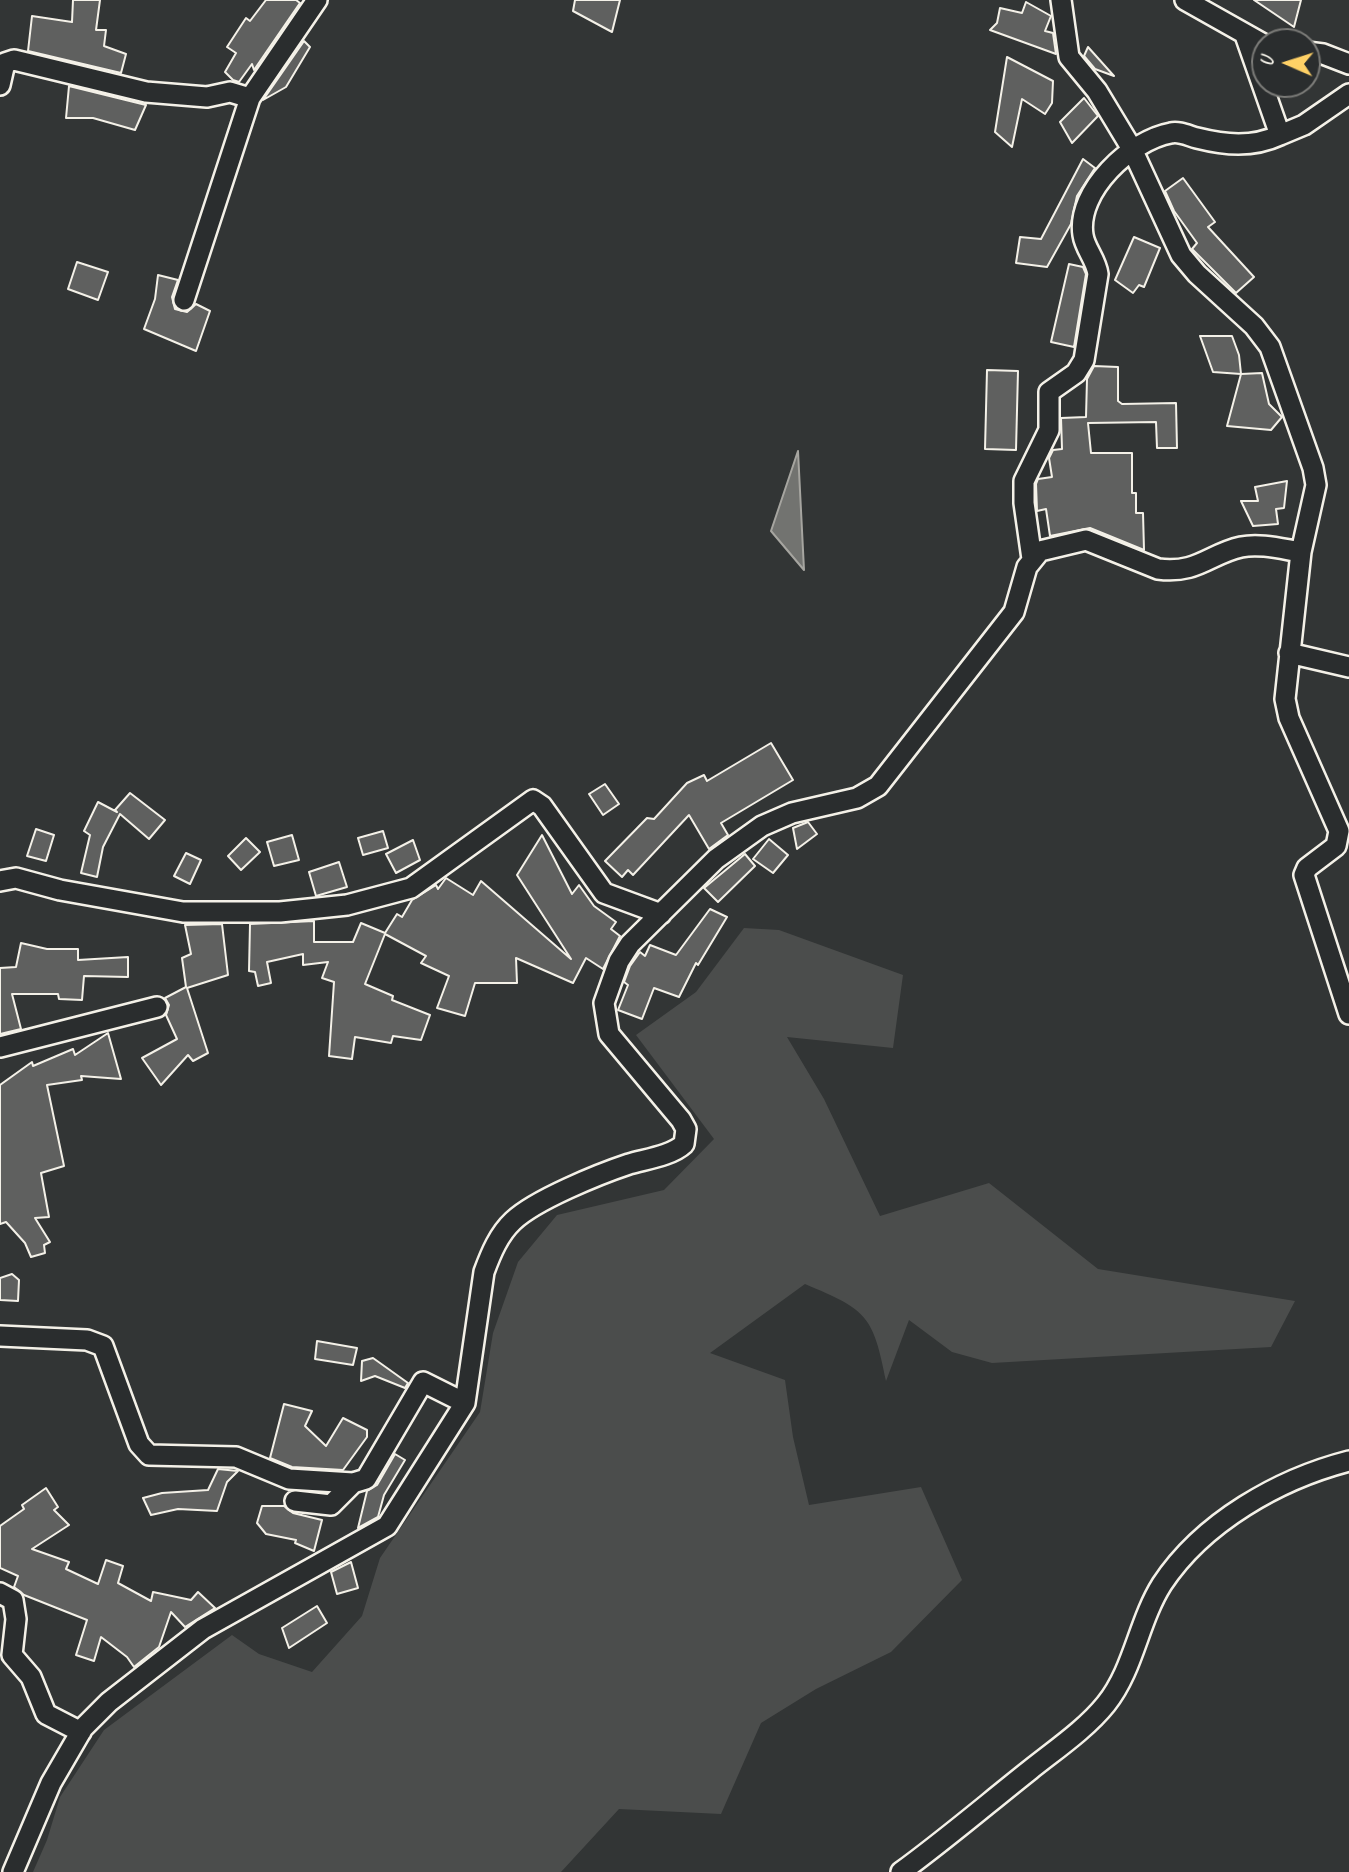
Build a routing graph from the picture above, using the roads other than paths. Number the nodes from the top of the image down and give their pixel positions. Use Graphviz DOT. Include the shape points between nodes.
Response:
graph roads {
  1 [pos="317,0"];
  2 [pos="1061,0"];
  3 [pos="1185,0"];
  4 [pos="1245,34"];
  5 [pos="1251,37"];
  6 [pos="1321,54"];
  7 [pos="1349,65"];
  8 [pos="0,85"];
  9 [pos="1349,94"];
  10 [pos="250,98"];
  11 [pos="1280,135"];
  12 [pos="1132,149"];
  13 [pos="184,300"];
  14 [pos="1301,552"];
  15 [pos="1032,559"];
  16 [pos="1289,653"];
  17 [pos="1349,667"];
  18 [pos="0,881"];
  19 [pos="661,914"];
  20 [pos="157,1007"];
  21 [pos="1349,1014"];
  22 [pos="0,1047"];
  23 [pos="0,1336"];
  24 [pos="465,1403"];
  25 [pos="1349,1461"];
  26 [pos="353,1483"];
  27 [pos="295,1501"];
  28 [pos="0,1593"];
  29 [pos="81,1732"];
  30 [pos="13,1872"];
  31 [pos="901,1872"];
  1 -- 10 [label="street"];
  2 -- 12 [label="street" via="1069,57 1097,91"];
  3 -- 4 [label="street"];
  4 -- 5 [label="street"];
  4 -- 11 [label="street"];
  6 -- 7 [label="street"];
  8 -- 10 [label="street" via="5,63 14,60 146,92 207,97 230,92"];
  9 -- 11 [label="street"];
  10 -- 13 [label="street"];
  11 -- 12 [label="street" via="1230,146 1171,132"];
  12 -- 14 [label="street" via="1181,255 1254,326 1277,359 1316,485"];
  12 -- 15 [label="street" via="1102,179 1083,219 1083,236 1098,274 1084,360 1076,373 1049,392 1049,430 1024,481"];
  14 -- 15 [label="street" via="1253,545 1206,563 1170,570 1086,540 1049,547"];
  14 -- 16 [label="street"];
  15 -- 19 [label="street" via="1014,611 878,786 857,798 792,813 762,827 716,859"];
  16 -- 17 [label="street"];
  16 -- 21 [label="street" via="1285,699 1289,718 1340,837 1336,846 1307,868 1304,883"];
  18 -- 19 [label="street" via="16,878 183,912 280,912 347,905 411,888 533,800 604,892"];
  19 -- 24 [label="street" via="619,961 604,1003 605,1020 609,1034 681,1119 686,1129 684,1144 605,1173 525,1210 512,1222 491,1253 481,1284"];
  20 -- 22 [label="street"];
  23 -- 26 [label="street" via="88,1340 103,1346 139,1444 149,1455 227,1456 289,1479"];
  24 -- 26 [label="street" via="421,1383 366,1479"];
  24 -- 29 [label="street" via="387,1526 203,1629 108,1702"];
  25 -- 31 [label="street" via="1299,1478 1240,1508 1197,1545 1162,1585 1124,1678 1105,1706"];
  26 -- 27 [label="street" via="331,1505"];
  28 -- 29 [label="street" via="13,1600 12,1655 31,1677 46,1714"];
  29 -- 30 [label="street" via="51,1783"];
}
